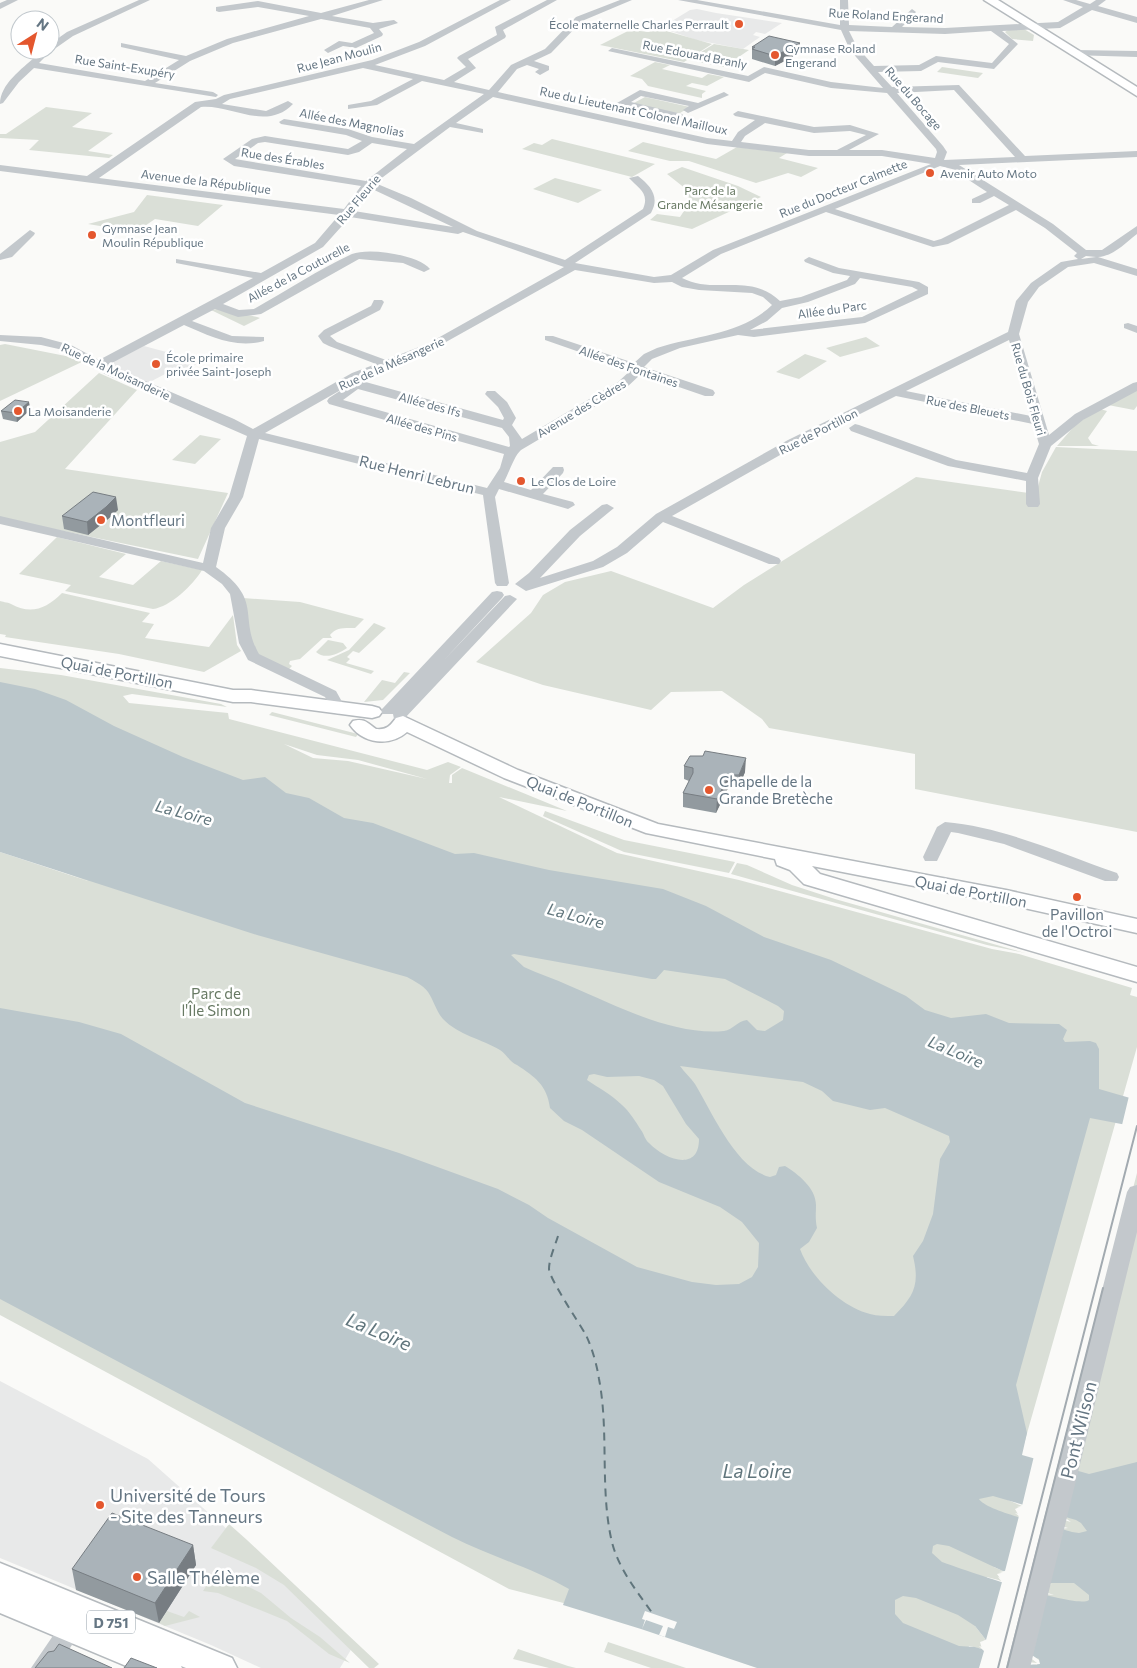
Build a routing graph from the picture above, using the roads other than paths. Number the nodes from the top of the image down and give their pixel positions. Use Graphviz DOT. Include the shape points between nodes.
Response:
graph roads {
  1 [pos="14,0"];
  2 [pos="146,0"];
  3 [pos="379,0"];
  4 [pos="507,0"];
  5 [pos="553,0"];
  6 [pos="628,0"];
  7 [pos="682,0"];
  8 [pos="844,0"];
  9 [pos="990,0"];
  10 [pos="1067,0"];
  11 [pos="1102,0"];
  12 [pos="0,6"];
  13 [pos="1090,7"];
  14 [pos="219,9"];
  15 [pos="912,12"];
  16 [pos="321,16"];
  17 [pos="1137,20"];
  18 [pos="472,21"];
  19 [pos="394,23"];
  20 [pos="373,26"];
  21 [pos="1031,26"];
  22 [pos="502,27"];
  23 [pos="845,28"];
  24 [pos="994,28"];
  25 [pos="895,29"];
  26 [pos="60,41"];
  27 [pos="1132,43"];
  28 [pos="124,46"];
  29 [pos="328,50"];
  30 [pos="612,51"];
  31 [pos="1074,53"];
  32 [pos="1133,54"];
  33 [pos="187,59"];
  34 [pos="37,60"];
  35 [pos="526,61"];
  36 [pos="32,65"];
  37 [pos="363,66"];
  38 [pos="871,69"];
  39 [pos="540,72"];
  40 [pos="421,78"];
  41 [pos="749,79"];
  42 [pos="855,80"];
  43 [pos="881,82"];
  44 [pos="148,83"];
  45 [pos="446,83"];
  46 [pos="890,91"];
  47 [pos="1137,92"];
  48 [pos="492,93"];
  49 [pos="210,100"];
  50 [pos="0,101"];
  51 [pos="288,104"];
  52 [pos="696,105"];
  53 [pos="351,107"];
  54 [pos="738,114"];
  55 [pos="679,116"];
  56 [pos="764,119"];
  57 [pos="284,122"];
  58 [pos="447,124"];
  59 [pos="656,129"];
  60 [pos="480,131"];
  61 [pos="370,140"];
  62 [pos="734,144"];
  63 [pos="414,147"];
  64 [pos="844,152"];
  65 [pos="1137,154"];
  66 [pos="1022,159"];
  67 [pos="940,163"];
  68 [pos="0,168"];
  69 [pos="90,178"];
  70 [pos="634,178"];
  71 [pos="368,184"];
  72 [pos="995,192"];
  73 [pos="976,201"];
  74 [pos="1016,206"];
  75 [pos="826,209"];
  76 [pos="347,213"];
  77 [pos="409,222"];
  78 [pos="455,224"];
  79 [pos="1137,229"];
  80 [pos="30,233"];
  81 [pos="473,233"];
  82 [pos="1092,257"];
  83 [pos="0,258"];
  84 [pos="809,260"];
  85 [pos="180,261"];
  86 [pos="570,265"];
  87 [pos="424,269"];
  88 [pos="1137,273"];
  89 [pos="857,275"];
  90 [pos="263,277"];
  91 [pos="674,278"];
  92 [pos="378,302"];
  93 [pos="214,305"];
  94 [pos="778,305"];
  95 [pos="183,321"];
  96 [pos="736,331"];
  97 [pos="1013,334"];
  98 [pos="0,338"];
  99 [pos="550,338"];
  100 [pos="260,339"];
  101 [pos="387,364"];
  102 [pos="99,365"];
  103 [pos="635,368"];
  104 [pos="1137,386"];
  105 [pos="708,393"];
  106 [pos="896,393"];
  107 [pos="491,394"];
  108 [pos="333,401"];
  109 [pos="1039,421"];
  110 [pos="506,425"];
  111 [pos="855,428"];
  112 [pos="254,434"];
  113 [pos="1045,444"];
  114 [pos="514,449"];
  115 [pos="558,470"];
  116 [pos="1032,478"];
  117 [pos="492,489"];
  118 [pos="534,495"];
  119 [pos="1033,504"];
  120 [pos="568,505"];
  121 [pos="607,508"];
  122 [pos="661,517"];
  123 [pos="0,520"];
  124 [pos="774,561"];
  125 [pos="209,568"];
  126 [pos="524,586"];
  127 [pos="503,592"];
  128 [pos="0,650"];
  129 [pos="0,663"];
  130 [pos="210,691"];
  131 [pos="238,698"];
  132 [pos="338,709"];
  133 [pos="386,720"];
  134 [pos="767,852"];
  135 [pos="931,857"];
  136 [pos="804,859"];
  137 [pos="1111,877"];
  138 [pos="834,885"];
  139 [pos="1137,926"];
  140 [pos="1137,975"];
  141 [pos="1137,1192"];
  142 [pos="0,1576"];
  143 [pos="0,1599"];
  144 [pos="71,1628"];
  145 [pos="213,1666"];
  146 [pos="43,1668"];
  147 [pos="166,1668"];
  148 [pos="1018,1668"];
  1 -- 12 [label="street"];
  2 -- 26 [label="street"];
  3 -- 16 [label="street"];
  4 -- 37 [label="street, Rue Jean Moulin" via="422,44"];
  5 -- 22 [label="street"];
  6 -- 35 [label="street, Rue Fleurie" via="578,19 548,51"];
  7 -- 23 [label="street, Rue Roland Engerand"];
  8 -- 23 [label="street, Rue du Bocage"];
  9 -- 21 [label="main road"];
  10 -- 13 [label="street"];
  11 -- 13 [label="street, Rue Roland Engerand"];
  13 -- 17 [label="street"];
  13 -- 21 [label="street, Rue Roland Engerand" via="1063,24"];
  14 -- 16 [label="street" via="253,3"];
  15 -- 25 [label="street"];
  16 -- 20 [label="street"];
  16 -- 33 [label="street" via="242,37"];
  18 -- 22 [label="street"];
  19 -- 20 [label="street"];
  20 -- 29 [label="street" via="379,34 353,46 342,43"];
  21 -- 24 [label="street, Rue Roland Engerand"];
  21 -- 31 [label="main road"];
  22 -- 45 [label="street" via="497,30 502,36 462,58 471,68"];
  23 -- 25 [label="street, Rue Roland Engerand"];
  23 -- 38 [label="street, Rue du Bocage" via="847,38"];
  24 -- 25 [label="street, Rue Roland Engerand" via="945,31"];
  24 -- 38 [label="street" via="1014,44 994,66 936,59 921,68"];
  27 -- 32 [label="street"];
  28 -- 33 [label="street"];
  30 -- 41 [label="street, Rue Edouard Branly"];
  31 -- 32 [label="street"];
  31 -- 47 [label="main road"];
  33 -- 44 [label="street"];
  34 -- 36 [label="street"];
  35 -- 39 [label="street" via="546,68"];
  35 -- 48 [label="street, Rue Fleurie" via="514,67"];
  36 -- 44 [label="street, Rue Saint-Exupéry"];
  36 -- 50 [label="street"];
  37 -- 40 [label="street, Rue du Lieutenant Colonel Mailloux"];
  37 -- 49 [label="street, Rue Jean Moulin"];
  38 -- 43 [label="street, Rue du Bocage"];
  40 -- 45 [label="street, Rue du Lieutenant Colonel Mailloux"];
  40 -- 53 [label="street" via="374,103"];
  41 -- 46 [label="street, Rue Edouard Branly" via="764,70 848,88"];
  41 -- 52 [label="street"];
  42 -- 43 [label="street"];
  43 -- 46 [label="street, Rue du Bocage"];
  44 -- 49 [label="street, Rue Saint-Exupéry"];
  45 -- 48 [label="street, Rue du Lieutenant Colonel Mailloux"];
  46 -- 66 [label="street, Rue Edouard Branly" via="959,88"];
  46 -- 67 [label="street, Rue du Bocage" via="940,148"];
  48 -- 58 [label="street, Rue Fleurie"];
  48 -- 59 [label="street, Rue du Lieutenant Colonel Mailloux"];
  49 -- 51 [label="street, Rue Saint-Exupéry" via="218,106 267,114"];
  49 -- 69 [label="street" via="191,108"];
  52 -- 55 [label="street"];
  52 -- 55 [label="street" via="640,93 622,103"];
  54 -- 56 [label="street"];
  55 -- 59 [label="street"];
  56 -- 62 [label="street" via="741,134"];
  56 -- 64 [label="street" via="814,130 850,128 874,134 866,140 856,140 842,150"];
  57 -- 61 [label="street, Allée des Magnolias" via="348,132"];
  58 -- 60 [label="street"];
  58 -- 63 [label="street, Rue Fleurie"];
  59 -- 62 [label="street, Rue du Lieutenant Colonel Mailloux"];
  61 -- 63 [label="street, Allée des Magnolias"];
  61 -- 71 [label="street, Rue des Érables" via="348,152 261,139 228,159 234,163"];
  62 -- 64 [label="street, Rue du Lieutenant Colonel Mailloux" via="810,153"];
  63 -- 71 [label="street, Rue Fleurie"];
  64 -- 67 [label="street, Rue du Lieutenant Colonel Mailloux" via="882,153"];
  65 -- 66 [label="street, Rue du Docteur Calmette"];
  66 -- 67 [label="street, Rue du Docteur Calmette"];
  67 -- 72 [label="street"];
  67 -- 75 [label="street, Rue du Docteur Calmette"];
  68 -- 69 [label="street, Avenue de la République"];
  69 -- 76 [label="street, Avenue de la République"];
  70 -- 86 [label="street, Rue de la Mésangerie" via="649,193 651,204 647,210"];
  71 -- 76 [label="street, Rue Fleurie"];
  71 -- 78 [label="street, Rue du Docteur Calmette"];
  72 -- 73 [label="street"];
  72 -- 74 [label="street"];
  74 -- 75 [label="street" via="944,242 933,244"];
  74 -- 82 [label="street"];
  75 -- 91 [label="street, Rue du Docteur Calmette" via="717,252"];
  76 -- 77 [label="street, Avenue de la République"];
  76 -- 90 [label="street, Rue Fleurie" via="319,245"];
  77 -- 78 [label="street, Avenue de la République"];
  77 -- 81 [label="street, Avenue de la République"];
  78 -- 81 [label="street, Rue du Docteur Calmette"];
  79 -- 82 [label="street" via="1108,252"];
  80 -- 83 [label="street" via="8,255"];
  81 -- 86 [label="street, Rue du Docteur Calmette"];
  82 -- 88 [label="street"];
  82 -- 97 [label="street" via="1065,264 1035,285 1022,301"];
  84 -- 89 [label="street, Allée du Parc"];
  85 -- 90 [label="street"];
  86 -- 91 [label="street, Rue du Docteur Calmette" via="638,279"];
  86 -- 101 [label="street, Rue de la Mésangerie" via="433,345"];
  87 -- 93 [label="street, Allée de la Couturelle" via="415,262 357,256 257,312 238,314"];
  89 -- 94 [label="street" via="851,282 804,300"];
  89 -- 96 [label="street, Allée du Parc" via="915,284 924,292 866,320 754,334"];
  90 -- 93 [label="street, Rue Fleurie"];
  91 -- 94 [label="street" via="694,287 753,289 768,295"];
  92 -- 101 [label="street" via="376,308 324,336 326,341"];
  93 -- 95 [label="street, Rue Fleurie"];
  94 -- 96 [label="street, Avenue des Cèdres" via="761,320"];
  95 -- 100 [label="street" via="227,338"];
  95 -- 102 [label="street, Rue Fleurie"];
  96 -- 103 [label="street, Avenue des Cèdres" via="667,347"];
  97 -- 106 [label="street, Rue de Portillon"];
  97 -- 109 [label="street, Rue du Bois Fleuri"];
  98 -- 102 [label="street, Rue de la Moisanderie" via="56,344"];
  99 -- 103 [label="street, Allée des Fontaines"];
  101 -- 112 [label="street, Rue de la Mésangerie" via="351,379"];
  102 -- 112 [label="street, Rue de la Moisanderie"];
  103 -- 105 [label="street, Allée des Fontaines"];
  103 -- 114 [label="street, Avenue des Cèdres" via="635,375 622,385"];
  104 -- 113 [label="street" via="1079,417"];
  106 -- 109 [label="street, Rue des Bleuets"];
  106 -- 122 [label="street, Rue de Portillon" via="792,443"];
  107 -- 110 [label="street" via="507,409 510,418"];
  108 -- 110 [label="street, Allée des Ifs" via="355,386 362,385"];
  108 -- 114 [label="street, Allée des Pins"];
  109 -- 113 [label="street, Rue du Bois Fleuri"];
  110 -- 114 [label="street" via="515,436"];
  111 -- 116 [label="street" via="953,463"];
  112 -- 117 [label="street, Rue Henri Lebrun"];
  112 -- 125 [label="street" via="236,497 218,528"];
  113 -- 116 [label="street"];
  114 -- 117 [label="street"];
  115 -- 118 [label="street"];
  116 -- 119 [label="street"];
  117 -- 118 [label="street"];
  117 -- 127 [label="street, Rue Henri Lebrun" via="488,498"];
  118 -- 120 [label="street"];
  121 -- 126 [label="street" via="575,533"];
  122 -- 124 [label="street"];
  122 -- 126 [label="street, Rue de Portillon" via="622,550 598,564"];
  123 -- 125 [label="street"];
  125 -- 132 [label="street" via="229,583 239,598 246,647 253,657 331,694"];
  126 -- 127 [label="street, Rue de Portillon" via="510,582"];
  127 -- 133 [label="street"];
  128 -- 130 [label="main road, Quai de Portillon"];
  129 -- 130 [label="main road" via="194,694"];
  130 -- 131 [label="main road, Quai de Portillon"];
  131 -- 132 [label="main road, Quai de Portillon" via="251,696"];
  131 -- 133 [label="main road, Quai de Portillon"];
  132 -- 133 [label="main road, Quai de Portillon"];
  133 -- 134 [label="main road, Quai de Portillon" via="468,762 511,774 641,825"];
  134 -- 136 [label="main road, Quai de Portillon"];
  134 -- 138 [label="main road, Quai de Portillon" via="798,865 812,879"];
  135 -- 137 [label="street" via="945,828 958,828 1010,841"];
  136 -- 138 [label="main road, Quai de Portillon" via="819,877"];
  136 -- 139 [label="main road, Quai de Portillon" via="1006,897"];
  138 -- 140 [label="main road, Quai de Portillon"];
  141 -- 148 [label="street, Pont Wilson"];
  142 -- 145 [label="main road, D 751"];
  143 -- 144 [label="main road, D 751"];
  144 -- 146 [label="street"];
  144 -- 147 [label="main road, D 751"];
}
